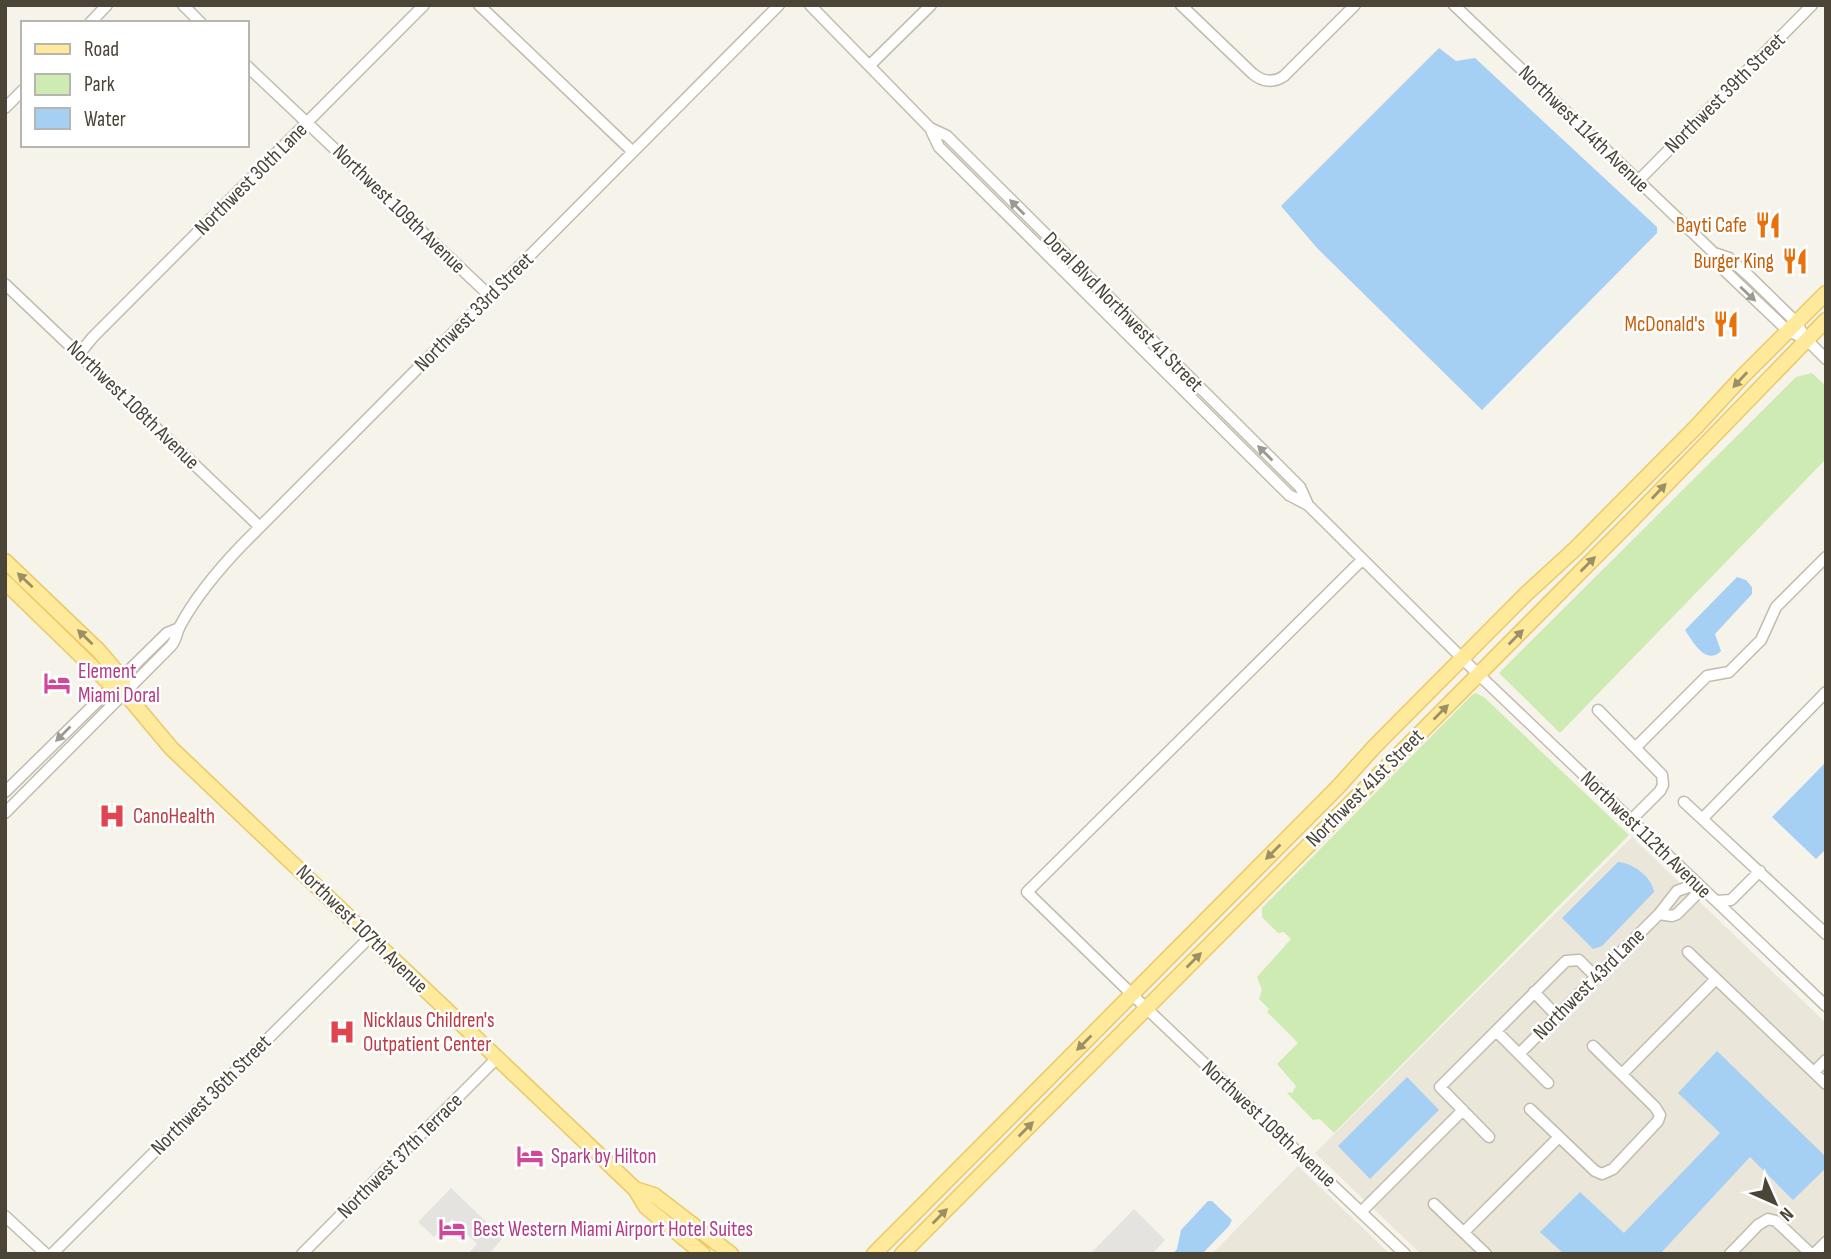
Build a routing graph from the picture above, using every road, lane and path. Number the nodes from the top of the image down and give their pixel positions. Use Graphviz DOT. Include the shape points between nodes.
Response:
graph roads {
  1 [pos="107,5"];
  2 [pos="183,5"];
  3 [pos="424,5"];
  4 [pos="479,5"];
  5 [pos="779,5"];
  6 [pos="810,5"];
  7 [pos="931,5"];
  8 [pos="1181,5"];
  9 [pos="1354,5"];
  10 [pos="1454,5"];
  11 [pos="1812,5"];
  12 [pos="92,21"];
  13 [pos="199,21"];
  14 [pos="870,65"];
  15 [pos="248,67"];
  16 [pos="21,92"];
  17 [pos="5,108"];
  18 [pos="307,123"];
  19 [pos="633,152"];
  20 [pos="1638,180"];
  21 [pos="5,284"];
  22 [pos="1826,293"];
  23 [pos="490,296"];
  24 [pos="1826,320"];
  25 [pos="1792,326"];
  26 [pos="1806,339"];
  27 [pos="79,354"];
  28 [pos="1826,359"];
  29 [pos="1698,426"];
  30 [pos="1694,454"];
  31 [pos="260,527"];
  32 [pos="1826,556"];
  33 [pos="1362,560"];
  34 [pos="5,561"];
  35 [pos="5,582"];
  36 [pos="1464,661"];
  37 [pos="1478,674"];
  38 [pos="120,686"];
  39 [pos="1826,692"];
  40 [pos="1598,710"];
  41 [pos="1636,747"];
  42 [pos="5,792"];
  43 [pos="1684,802"];
  44 [pos="5,813"];
  45 [pos="1703,818"];
  46 [pos="1631,820"];
  47 [pos="1760,871"];
  48 [pos="1697,884"];
  49 [pos="1680,891"];
  50 [pos="1716,901"];
  51 [pos="1678,906"];
  52 [pos="1661,911"];
  53 [pos="1826,916"];
  54 [pos="1817,925"];
  55 [pos="1826,934"];
  56 [pos="370,937"];
  57 [pos="1688,952"];
  58 [pos="1596,977"];
  59 [pos="1716,979"];
  60 [pos="1534,992"];
  61 [pos="1132,994"];
  62 [pos="1826,1006"];
  63 [pos="1146,1008"];
  64 [pos="1557,1016"];
  65 [pos="1496,1031"];
  66 [pos="1592,1046"];
  67 [pos="1519,1054"];
  68 [pos="497,1058"];
  69 [pos="1826,1060"];
  70 [pos="1814,1072"];
  71 [pos="1622,1074"];
  72 [pos="1825,1082"];
  73 [pos="1548,1083"];
  74 [pos="1530,1109"];
  75 [pos="1463,1110"];
  76 [pos="1489,1137"];
  77 [pos="1559,1137"];
  78 [pos="635,1189"];
  79 [pos="1434,1204"];
  80 [pos="1362,1212"];
  81 [pos="5,1216"];
  82 [pos="1464,1232"];
  83 [pos="1826,1242"];
  84 [pos="46,1254"];
  85 [pos="52,1254"];
  86 [pos="302,1254"];
  87 [pos="703,1254"];
  88 [pos="731,1254"];
  89 [pos="874,1254"];
  90 [pos="902,1254"];
  91 [pos="1405,1254"];
  92 [pos="1486,1254"];
  93 [pos="1730,1254"];
  94 [pos="1813,1254"];
  1 -- 12 [label="street"];
  2 -- 13 [label="street"];
  3 -- 18 [label="street, Northwest 30th Lane"];
  4 -- 19 [label="street"];
  5 -- 19 [label="street, Northwest 33rd Street"];
  6 -- 14 [label="street"];
  7 -- 14 [label="street"];
  8 -- 9 [label="street" via="1253,74 1273,81 1284,76"];
  10 -- 20 [label="street, Northwest 114th Avenue"];
  11 -- 20 [label="street, Northwest 39th Street"];
  14 -- 33 [label="street, Doral Blvd Northwest 41 Street" via="1300,487 1308,505"];
  15 -- 18 [label="street, Northwest 109th Avenue"];
  16 -- 17 [label="street"];
  18 -- 23 [label="street, Northwest 109th Avenue"];
  18 -- 27 [label="street, Northwest 30th Lane"];
  19 -- 23 [label="street, Northwest 33rd Street"];
  20 -- 25 [label="street, Northwest 114th Avenue" via="1714,253 1722,268"];
  21 -- 27 [label="street, Northwest 108th Avenue"];
  22 -- 25 [label="main road, Northwest 41st Street"];
  23 -- 31 [label="street, Northwest 33rd Street"];
  24 -- 26 [label="main road, Northwest 41st Street"];
  25 -- 26 [label="street, Northwest 114th Avenue"];
  25 -- 29 [label="main road, Northwest 41st Street, one-way"];
  26 -- 28 [label="street, Northwest 114th Avenue"];
  26 -- 30 [label="main road, Northwest 41st Street"];
  27 -- 31 [label="street, Northwest 108th Avenue"];
  29 -- 30 [label="main road"];
  29 -- 36 [label="main road, Northwest 41st Street"];
  37 -- 30 [label="main road, Northwest 41st Street, one-way"];
  31 -- 38 [label="street, Northwest 33rd Street" via="218,570 179,628 167,633"];
  32 -- 41 [label="street" via="1776,607 1761,640 1730,672 1707,676"];
  33 -- 36 [label="street, Doral Blvd Northwest 41 Street"];
  33 -- 61 [label="street, Northwest 109th Avenue" via="1027,892"];
  38 -- 34 [label="main road, Northwest 107th Avenue, one-way" via="92,643"];
  35 -- 38 [label="main road, Northwest 107th Avenue"];
  36 -- 37 [label="street, Northwest 112th Avenue"];
  36 -- 61 [label="main road, Northwest 41st Street, one-way"];
  37 -- 46 [label="street, Northwest 112th Avenue"];
  63 -- 37 [label="main road, Northwest 41st Street, one-way"];
  38 -- 42 [label="street, Northwest 33rd Street, one-way"];
  38 -- 44 [label="street, Northwest 33rd Street"];
  38 -- 56 [label="main road, Northwest 107th Avenue" via="171,748"];
  39 -- 45 [label="street"];
  40 -- 41 [label="street"];
  41 -- 46 [label="street" via="1661,772 1663,785"];
  43 -- 45 [label="street"];
  45 -- 47 [label="street"];
  46 -- 48 [label="street, Northwest 112th Avenue"];
  47 -- 50 [label="street" via="1731,900"];
  47 -- 54 [label="street"];
  48 -- 49 [label="street, Northwest 43rd Lane"];
  48 -- 50 [label="street, Northwest 112th Avenue"];
  48 -- 51 [label="street" via="1695,896"];
  49 -- 51 [label="street"];
  49 -- 52 [label="street, Northwest 43rd Lane"];
  50 -- 62 [label="street, Northwest 112th Avenue"];
  51 -- 52 [label="street, Northwest 43rd Lane" via="1672,916"];
  52 -- 58 [label="street, Northwest 43rd Lane"];
  53 -- 54 [label="street"];
  54 -- 55 [label="street"];
  56 -- 68 [label="main road, Northwest 107th Avenue"];
  56 -- 85 [label="street, Northwest 36th Street"];
  57 -- 59 [label="street"];
  58 -- 60 [label="street" via="1573,958"];
  58 -- 64 [label="street, Northwest 43rd Lane"];
  59 -- 70 [label="street"];
  59 -- 71 [label="street"];
  60 -- 64 [label="street"];
  60 -- 65 [label="street"];
  61 -- 63 [label="street, Northwest 109th Avenue"];
  61 -- 89 [label="main road, Northwest 41st Street, one-way"];
  63 -- 80 [label="street, Northwest 109th Avenue"];
  90 -- 63 [label="main road, Northwest 41st Street, one-way"];
  64 -- 67 [label="street, Northwest 43rd Lane"];
  65 -- 67 [label="street"];
  65 -- 75 [label="street" via="1440,1087"];
  66 -- 71 [label="street"];
  67 -- 73 [label="street"];
  68 -- 78 [label="main road, Northwest 107th Avenue"];
  68 -- 86 [label="street, Northwest 37th Terrace"];
  69 -- 70 [label="street"];
  70 -- 72 [label="street"];
  71 -- 77 [label="street" via="1659,1114 1658,1121 1613,1168 1602,1174 1593,1170"];
  74 -- 77 [label="street"];
  75 -- 76 [label="street"];
  75 -- 80 [label="street"];
  77 -- 82 [label="street"];
  78 -- 87 [label="main road, Northwest 107th Avenue" via="646,1207"];
  78 -- 88 [label="main road, Northwest 107th Avenue" via="654,1195"];
  79 -- 82 [label="street"];
  80 -- 91 [label="street, Northwest 109th Avenue"];
  81 -- 84 [label="street"];
  82 -- 92 [label="street"];
  83 -- 94 [label="street"];
  93 -- 94 [label="street" via="1768,1219"];
}
